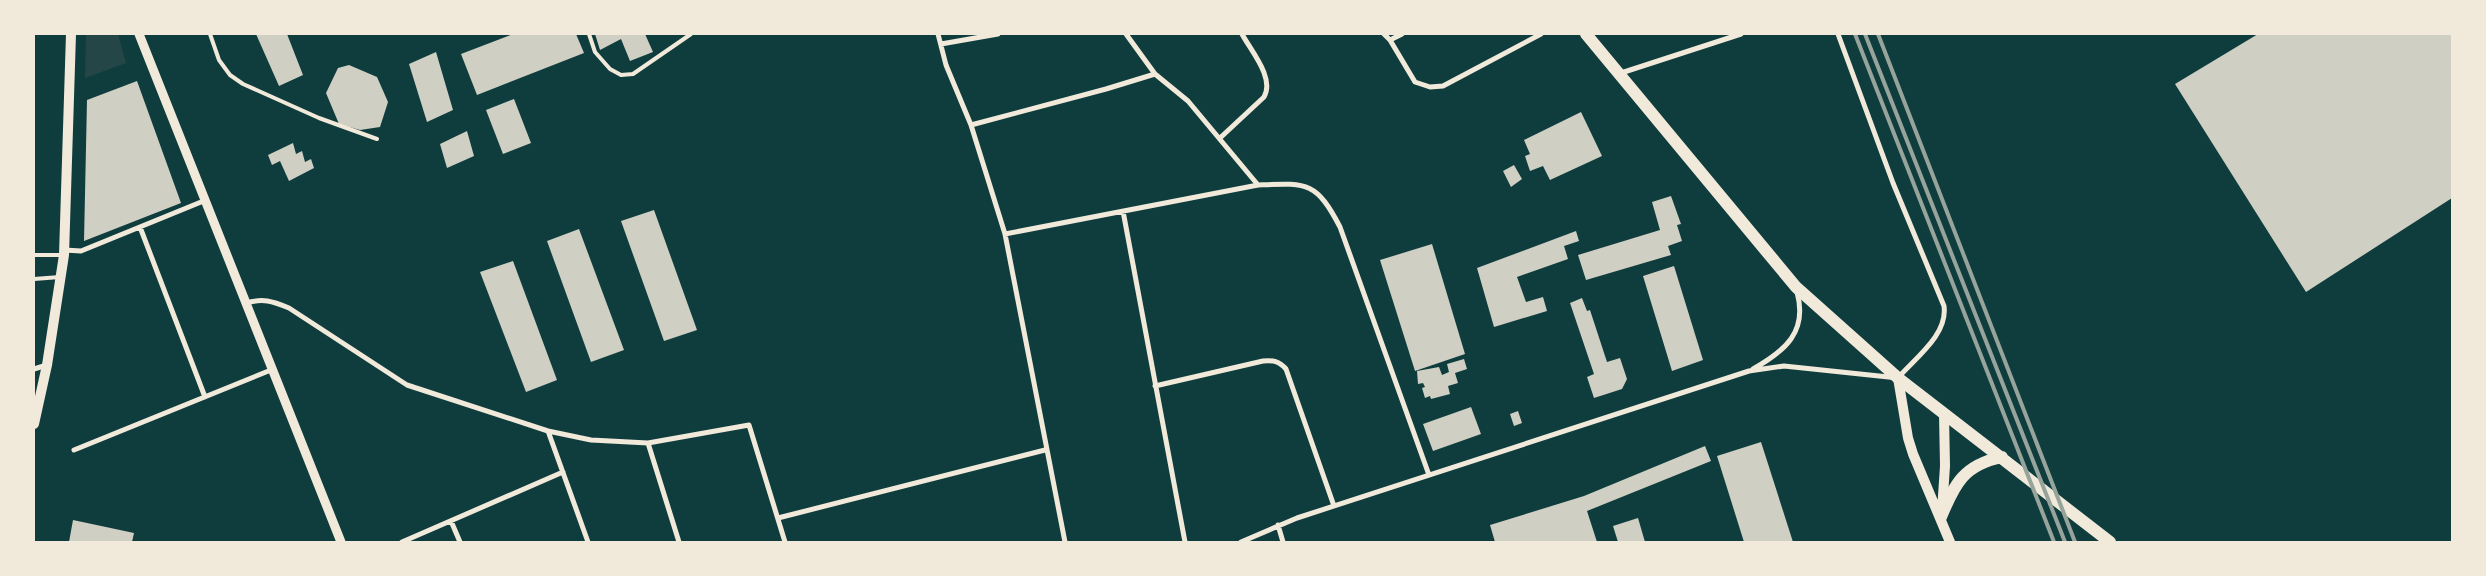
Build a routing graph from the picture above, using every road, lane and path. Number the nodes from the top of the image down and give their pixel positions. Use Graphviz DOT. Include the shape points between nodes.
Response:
graph roads {
  1 [pos="71,34"];
  2 [pos="139,34"];
  3 [pos="210,34"];
  4 [pos="589,34"];
  5 [pos="690,34"];
  6 [pos="938,34"];
  7 [pos="998,34"];
  8 [pos="1134,34"];
  9 [pos="1242,34"];
  10 [pos="1384,34"];
  11 [pos="1402,34"];
  12 [pos="1541,34"];
  13 [pos="1586,34"];
  14 [pos="1741,34"];
  15 [pos="1838,34"];
  16 [pos="1127,35"];
  17 [pos="1390,40"];
  18 [pos="941,44"];
  19 [pos="1155,74"];
  20 [pos="1620,74"];
  21 [pos="971,125"];
  22 [pos="1220,138"];
  23 [pos="377,139"];
  24 [pos="1258,185"];
  25 [pos="206,200"];
  26 [pos="1123,211"];
  27 [pos="140,227"];
  28 [pos="1005,234"];
  29 [pos="64,252"];
  30 [pos="34,255"];
  31 [pos="60,277"];
  32 [pos="34,279"];
  33 [pos="1796,287"];
  34 [pos="246,303"];
  35 [pos="47,365"];
  36 [pos="34,369"];
  37 [pos="271,370"];
  38 [pos="1749,371"];
  39 [pos="1898,378"];
  40 [pos="1155,386"];
  41 [pos="205,396"];
  42 [pos="1944,414"];
  43 [pos="34,424"];
  44 [pos="548,431"];
  45 [pos="648,443"];
  46 [pos="74,450"];
  47 [pos="1046,450"];
  48 [pos="2002,457"];
  49 [pos="563,472"];
  50 [pos="1429,475"];
  51 [pos="1334,506"];
  52 [pos="778,518"];
  53 [pos="1941,518"];
  54 [pos="451,521"];
  55 [pos="1278,525"];
  56 [pos="341,542"];
  57 [pos="402,542"];
  58 [pos="460,542"];
  59 [pos="588,542"];
  60 [pos="679,542"];
  61 [pos="785,542"];
  62 [pos="1065,542"];
  63 [pos="1185,542"];
  64 [pos="1241,542"];
  65 [pos="1283,542"];
  66 [pos="1950,542"];
  67 [pos="2110,542"];
  1 -- 29 [label="main road"];
  2 -- 25 [label="street"];
  3 -- 23 [label="lane" via="219,60 230,75 243,84 319,118"];
  4 -- 5 [label="lane" via="595,52 610,69 621,75 633,74"];
  6 -- 18 [label="street"];
  7 -- 18 [label="street"];
  8 -- 16 [label="street"];
  9 -- 22 [label="street" via="1268,82 1268,91"];
  10 -- 17 [label="street"];
  11 -- 17 [label="street"];
  12 -- 17 [label="street" via="1437,87 1415,82"];
  13 -- 20 [label="main road"];
  14 -- 20 [label="street"];
  15 -- 39 [label="street" via="1944,306 1944,319 1937,335"];
  16 -- 19 [label="street"];
  18 -- 21 [label="street" via="946,65"];
  19 -- 21 [label="street"];
  19 -- 22 [label="street" via="1188,101"];
  20 -- 33 [label="main road"];
  21 -- 28 [label="street"];
  22 -- 24 [label="street"];
  24 -- 26 [label="street"];
  24 -- 50 [label="street" via="1305,186 1327,202 1340,226"];
  25 -- 27 [label="street"];
  25 -- 34 [label="street"];
  26 -- 28 [label="street"];
  26 -- 40 [label="street"];
  27 -- 29 [label="street" via="81,251"];
  27 -- 41 [label="street"];
  28 -- 47 [label="street"];
  29 -- 30 [label="lane"];
  29 -- 31 [label="main road"];
  31 -- 32 [label="lane"];
  31 -- 35 [label="main road"];
  33 -- 38 [label="street" via="1801,316 1798,327 1776,356"];
  33 -- 39 [label="main road"];
  34 -- 37 [label="street"];
  34 -- 44 [label="street" via="261,299 289,308 407,385"];
  35 -- 36 [label="street"];
  35 -- 43 [label="main road"];
  37 -- 41 [label="street"];
  37 -- 56 [label="street"];
  38 -- 39 [label="street" via="1784,366"];
  38 -- 50 [label="street"];
  39 -- 42 [label="main road"];
  39 -- 53 [label="main road" via="1908,438"];
  40 -- 51 [label="street" via="1263,361 1277,361 1286,369"];
  40 -- 63 [label="street"];
  41 -- 46 [label="street"];
  42 -- 48 [label="main road"];
  42 -- 53 [label="main road"];
  44 -- 45 [label="street" via="592,440"];
  44 -- 49 [label="street"];
  45 -- 52 [label="street" via="748,425"];
  45 -- 60 [label="street"];
  47 -- 52 [label="street"];
  47 -- 62 [label="street"];
  48 -- 53 [label="main road" via="1986,460 1960,479"];
  48 -- 67 [label="main road"];
  49 -- 54 [label="street"];
  49 -- 59 [label="street"];
  50 -- 51 [label="street"];
  51 -- 55 [label="street"];
  52 -- 61 [label="street"];
  53 -- 66 [label="main road"];
  54 -- 57 [label="street"];
  54 -- 58 [label="street"];
  55 -- 64 [label="street"];
  55 -- 65 [label="street"];
}
